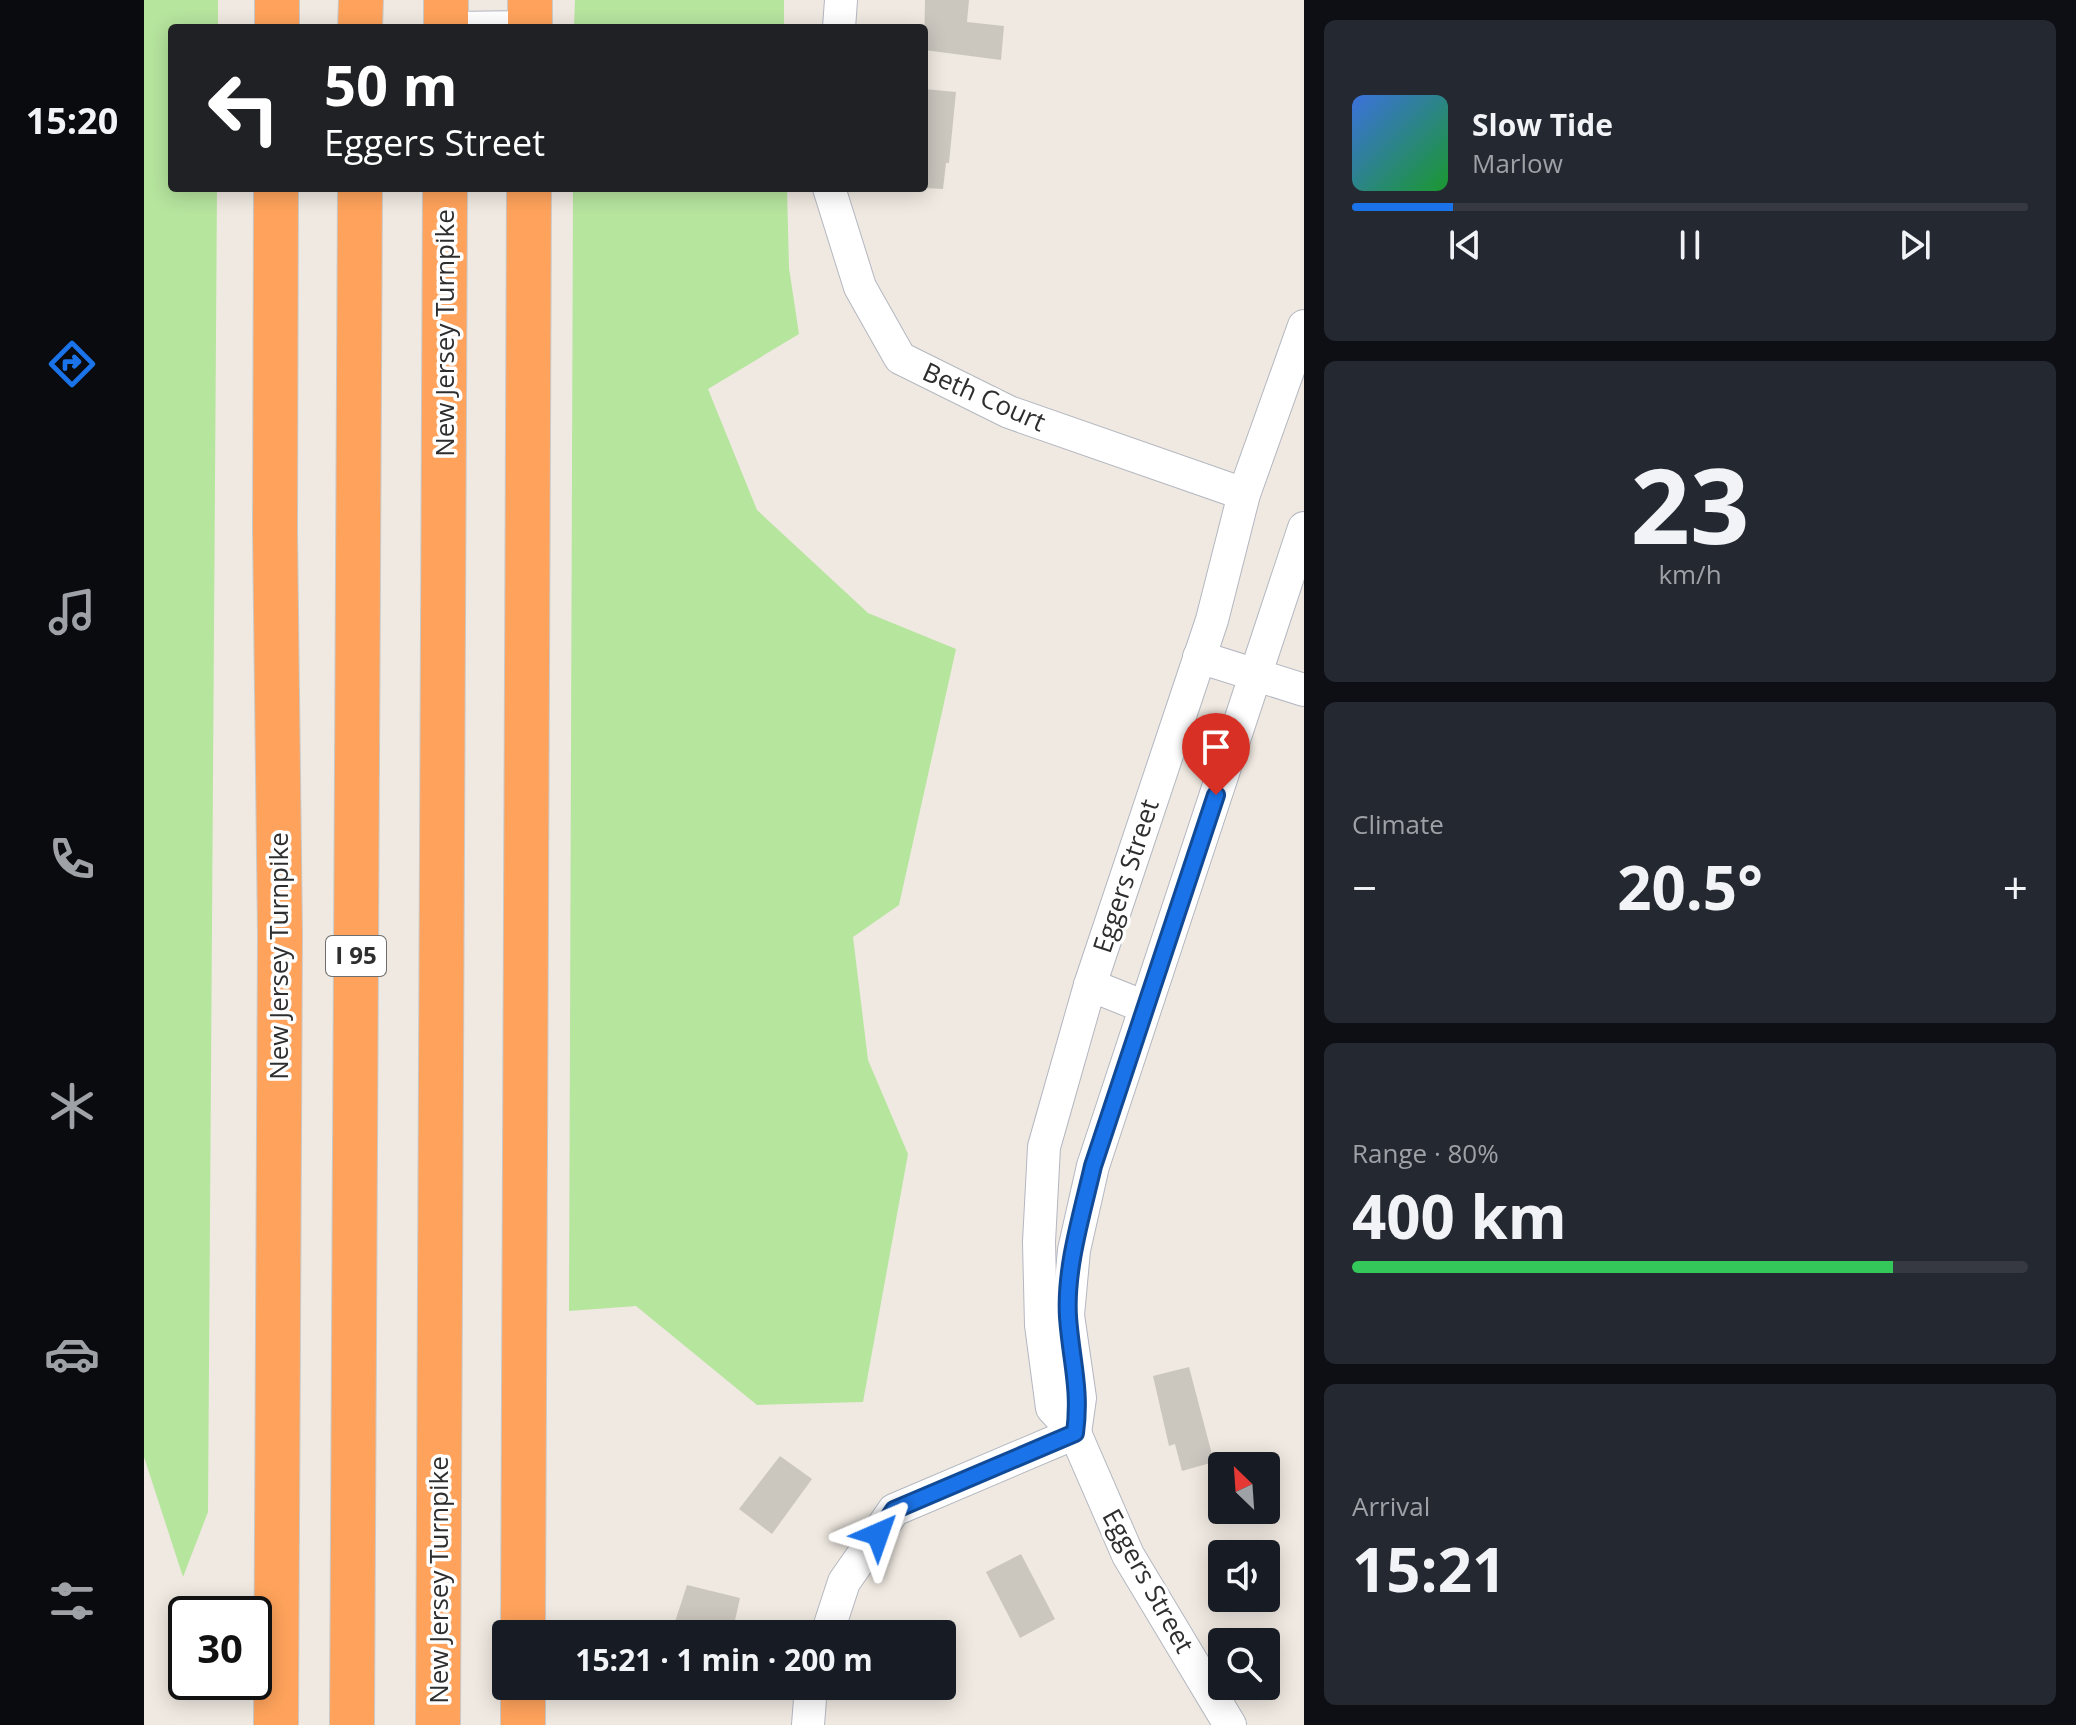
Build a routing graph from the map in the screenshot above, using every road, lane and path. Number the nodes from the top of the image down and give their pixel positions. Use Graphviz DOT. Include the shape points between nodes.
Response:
graph roads {
  1 [pos="277,0"];
  2 [pos="361,0"];
  3 [pos="841,0"];
  4 [pos="446,16"];
  5 [pos="530,16"];
  6 [pos="277,24"];
  7 [pos="360,24"];
  8 [pos="839,24"];
  9 [pos="276,192"];
  10 [pos="360,192"];
  11 [pos="445,192"];
  12 [pos="529,192"];
  13 [pos="830,192"];
  14 [pos="1304,326"];
  15 [pos="1244,494"];
  16 [pos="1304,528"];
  17 [pos="1199,657"];
  18 [pos="1256,674"];
  19 [pos="1304,690"];
  20 [pos="1090,985"];
  21 [pos="1145,1007"];
  22 [pos="1075,1433"];
  23 [pos="523,1620"];
  24 [pos="832,1620"];
  25 [pos="523,1700"];
  26 [pos="810,1700"];
  27 [pos="276,1725"];
  28 [pos="352,1725"];
  29 [pos="438,1725"];
  30 [pos="523,1725"];
  31 [pos="808,1725"];
  32 [pos="1230,1725"];
  1 -- 6 [label="highway"];
  2 -- 7 [label="highway"];
  3 -- 8 [label="street"];
  4 -- 5 [label="lane"];
  9 -- 27 [label="highway, New Jersey Turnpike" via="280,952"];
  10 -- 28 [label="highway, I 95"];
  11 -- 29 [label="highway, New Jersey Turnpike"];
  12 -- 23 [label="highway"];
  13 -- 15 [label="street, Beth Court" via="860,287 900,358 1009,412"];
  14 -- 15 [label="street, Eggers Street"];
  15 -- 17 [label="street, Eggers Street"];
  16 -- 18 [label="street, Eggers Street"];
  17 -- 18 [label="street"];
  17 -- 20 [label="street, Eggers Street"];
  18 -- 19 [label="street"];
  18 -- 21 [label="street, Eggers Street"];
  20 -- 21 [label="street"];
  20 -- 22 [label="street, Eggers Street" via="1044,1147 1039,1242 1041,1325 1052,1408"];
  21 -- 22 [label="street, Eggers Street" via="1093,1166 1074,1250 1068,1315 1080,1398"];
  22 -- 24 [label="street" via="894,1510 844,1582"];
  22 -- 32 [label="street, Eggers Street" via="1128,1555"];
  25 -- 30 [label="highway"];
  26 -- 31 [label="street"];
}
